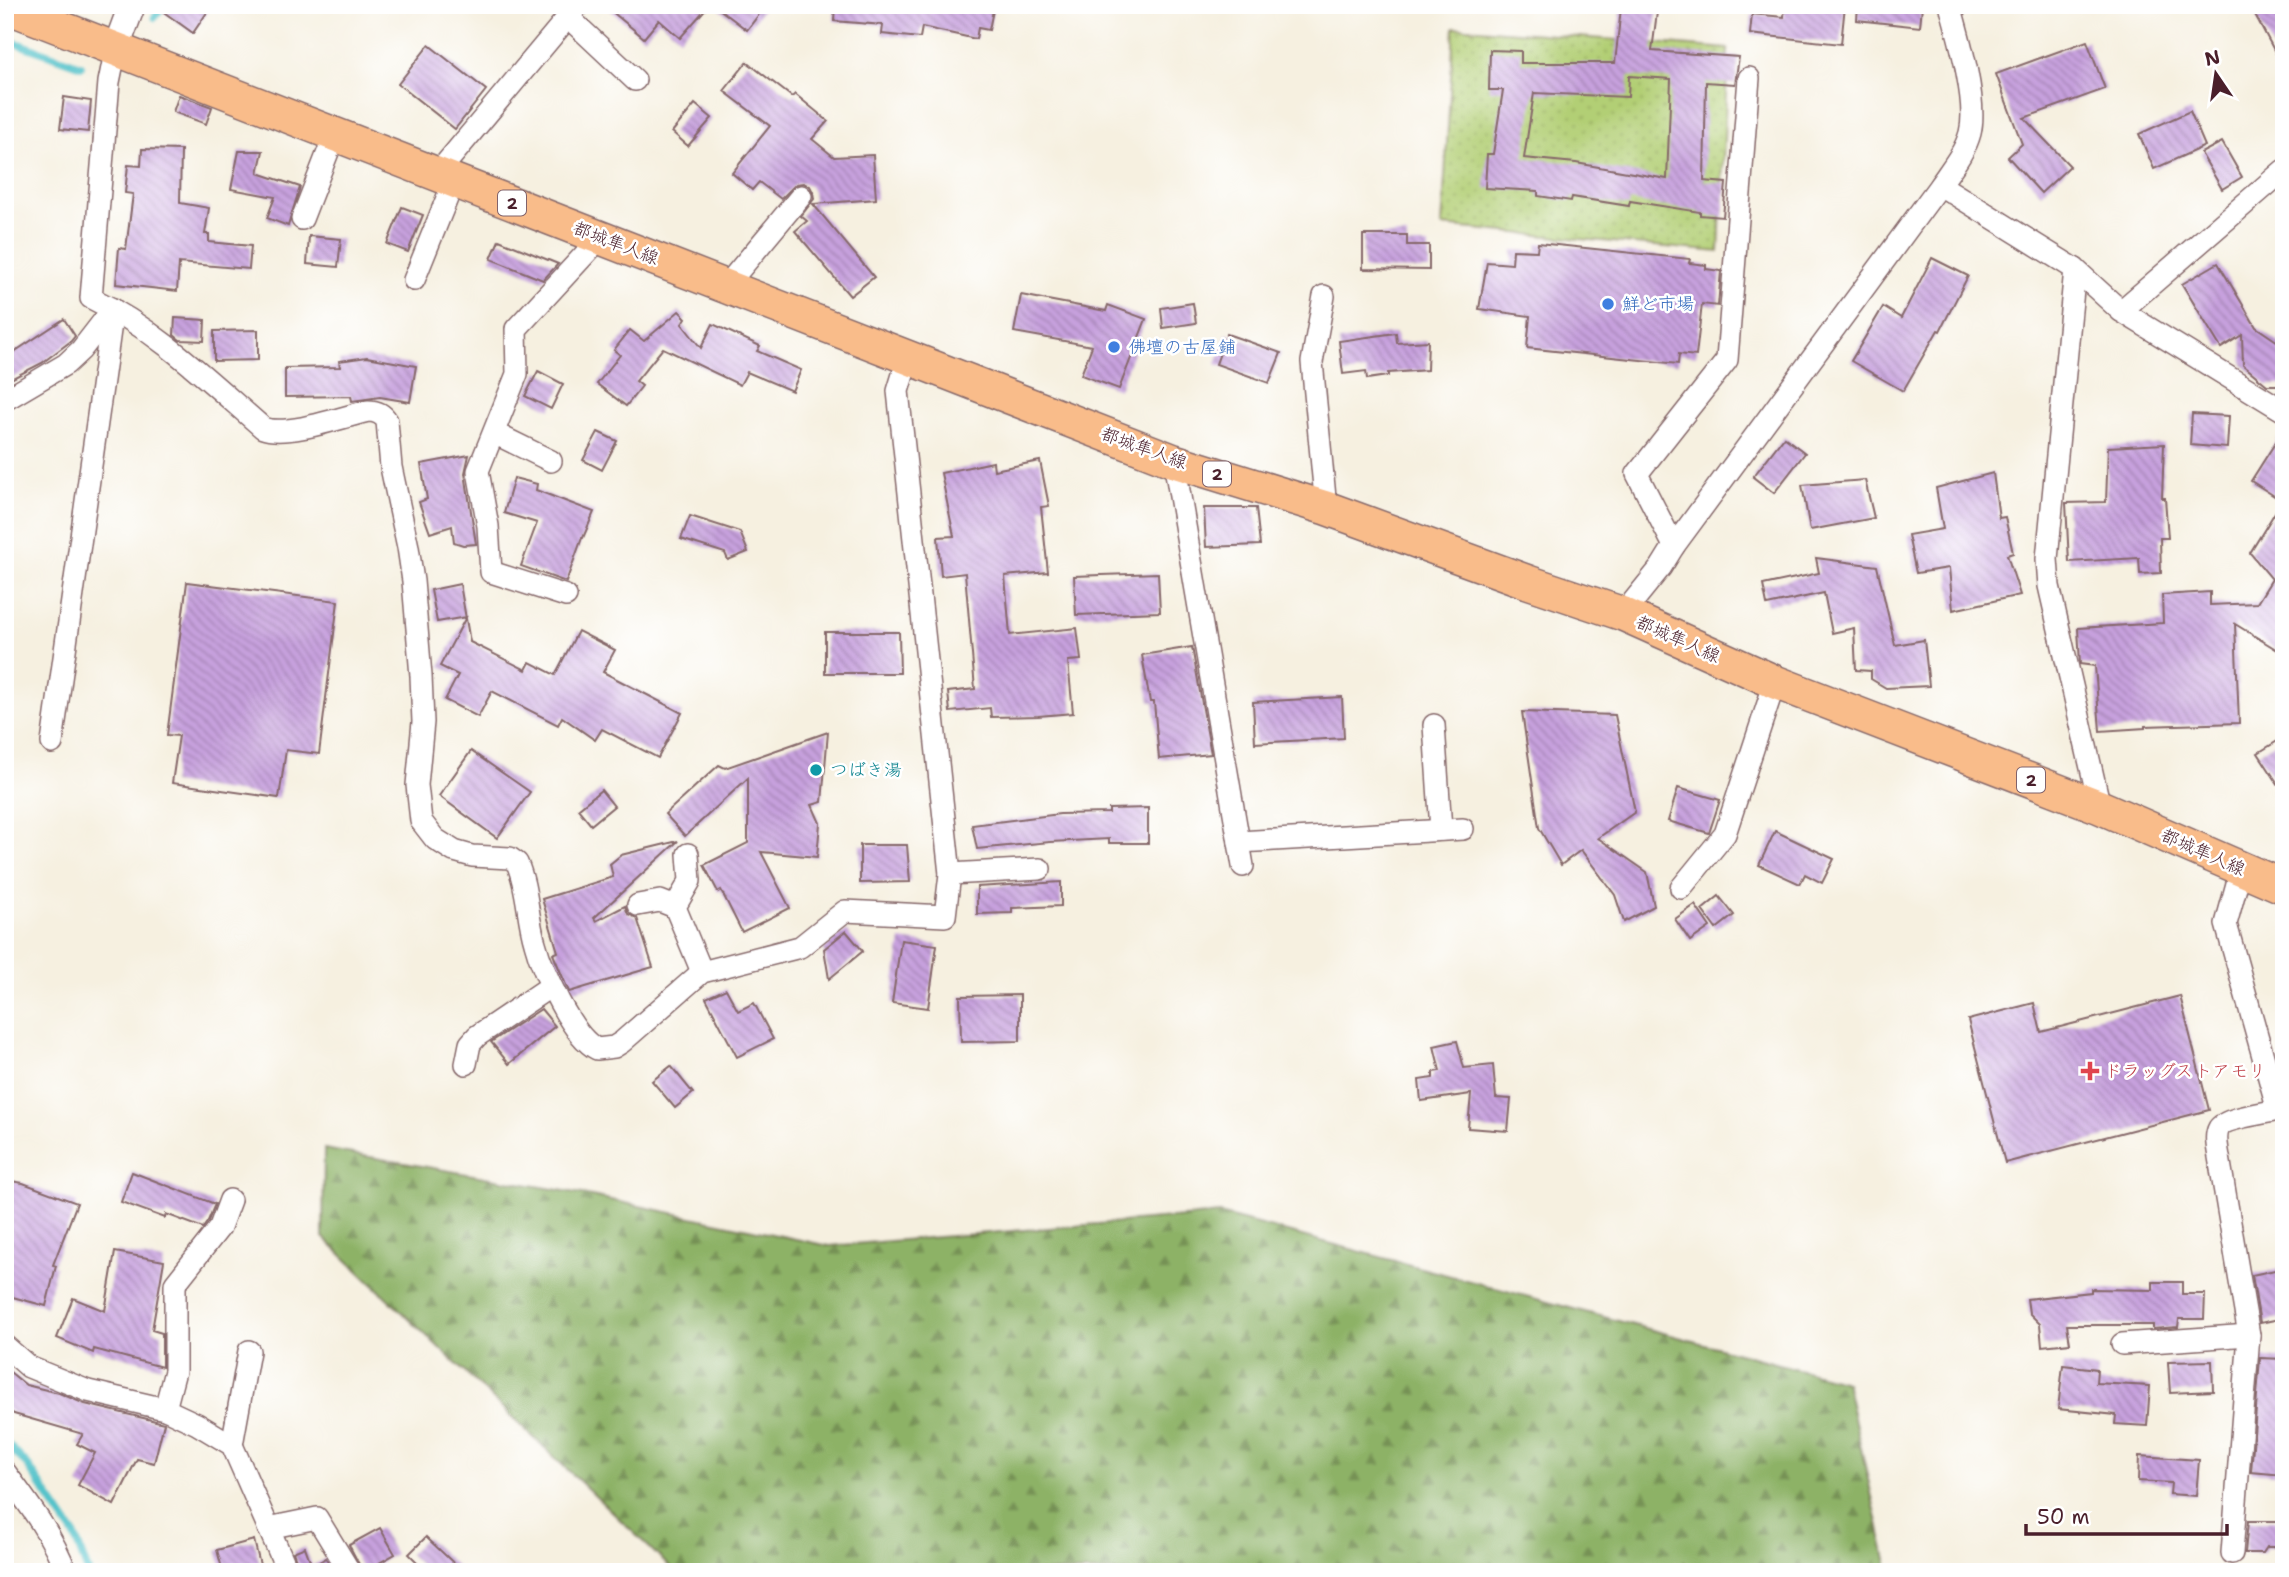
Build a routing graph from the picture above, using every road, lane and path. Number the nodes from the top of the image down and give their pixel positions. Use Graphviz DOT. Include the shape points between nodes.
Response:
graph roads {
  1 [pos="131,5"];
  2 [pos="1950,5"];
  3 [pos="5,6"];
  4 [pos="573,11"];
  5 [pos="116,48"];
  6 [pos="1749,78"];
  7 [pos="635,80"];
  8 [pos="335,134"];
  9 [pos="2284,170"];
  10 [pos="446,177"];
  11 [pos="1940,185"];
  12 [pos="801,196"];
  13 [pos="302,219"];
  14 [pos="601,237"];
  15 [pos="2075,269"];
  16 [pos="414,280"];
  17 [pos="726,286"];
  18 [pos="1324,296"];
  19 [pos="113,309"];
  20 [pos="2121,312"];
  21 [pos="908,358"];
  22 [pos="5,400"];
  23 [pos="2284,411"];
  24 [pos="494,433"];
  25 [pos="551,461"];
  26 [pos="1174,461"];
  27 [pos="1326,508"];
  28 [pos="1674,546"];
  29 [pos="566,596"];
  30 [pos="1623,614"];
  31 [pos="1775,682"];
  32 [pos="1434,725"];
  33 [pos="52,743"];
  34 [pos="2100,807"];
  35 [pos="1463,829"];
  36 [pos="1441,830"];
  37 [pos="1239,842"];
  38 [pos="688,854"];
  39 [pos="1243,866"];
  40 [pos="1040,869"];
  41 [pos="2241,869"];
  42 [pos="950,874"];
  43 [pos="2284,887"];
  44 [pos="1681,888"];
  45 [pos="638,905"];
  46 [pos="675,907"];
  47 [pos="702,972"];
  48 [pos="551,986"];
  49 [pos="466,1064"];
  50 [pos="2281,1111"];
  51 [pos="230,1200"];
  52 [pos="2249,1335"];
  53 [pos="2122,1344"];
  54 [pos="5,1346"];
  55 [pos="249,1351"];
  56 [pos="165,1409"];
  57 [pos="232,1445"];
  58 [pos="5,1472"];
  59 [pos="268,1528"];
  60 [pos="2232,1553"];
  61 [pos="66,1572"];
  62 [pos="288,1572"];
  63 [pos="350,1572"];
  1 -- 5 [label="street"];
  2 -- 11 [label="street" via="1972,119 1967,142"];
  3 -- 5 [label="main road, 都城隼人線 / 2"];
  4 -- 7 [label="street"];
  4 -- 10 [label="street"];
  5 -- 8 [label="main road, 都城隼人線 / 2"];
  5 -- 19 [label="street" via="90,298"];
  6 -- 28 [label="street" via="1727,360 1637,474"];
  8 -- 10 [label="main road, 都城隼人線 / 2"];
  8 -- 13 [label="street"];
  9 -- 20 [label="street"];
  10 -- 14 [label="main road, 都城隼人線 / 2"];
  10 -- 16 [label="street"];
  11 -- 15 [label="street"];
  11 -- 28 [label="street"];
  12 -- 17 [label="street"];
  14 -- 17 [label="main road, 都城隼人線 / 2"];
  14 -- 24 [label="street" via="516,329 517,374"];
  15 -- 20 [label="street"];
  15 -- 34 [label="street" via="2047,559 2049,586"];
  17 -- 21 [label="main road, 都城隼人線 / 2"];
  18 -- 27 [label="street" via="1312,362"];
  19 -- 22 [label="street" via="66,364"];
  19 -- 33 [label="street"];
  19 -- 48 [label="street" via="161,341 263,428 291,429 368,411 384,416 408,547 421,676 423,722 417,793 421,821 435,839 454,852 510,858 517,863 535,943"];
  20 -- 23 [label="street"];
  21 -- 26 [label="main road, 都城隼人線 / 2"];
  21 -- 42 [label="street" via="898,391"];
  24 -- 25 [label="street"];
  24 -- 29 [label="street" via="478,471 491,572"];
  26 -- 27 [label="main road, 都城隼人線 / 2"];
  26 -- 37 [label="street"];
  27 -- 30 [label="main road, 都城隼人線 / 2"];
  28 -- 30 [label="street"];
  30 -- 31 [label="main road, 都城隼人線 / 2"];
  31 -- 34 [label="main road, 都城隼人線 / 2"];
  31 -- 44 [label="street" via="1725,834"];
  32 -- 36 [label="street"];
  34 -- 41 [label="main road, 都城隼人線 / 2"];
  35 -- 36 [label="street"];
  36 -- 37 [label="street"];
  37 -- 39 [label="street"];
  38 -- 46 [label="street" via="690,881"];
  40 -- 42 [label="street"];
  41 -- 43 [label="main road, 都城隼人線 / 2"];
  41 -- 50 [label="street" via="2226,924"];
  42 -- 47 [label="street" via="945,916 845,911 800,947"];
  45 -- 46 [label="street" via="660,901"];
  46 -- 47 [label="street"];
  47 -- 48 [label="street" via="622,1042 597,1049 576,1029"];
  48 -- 49 [label="street" via="477,1036 466,1054"];
  50 -- 52 [label="street" via="2227,1122 2217,1133"];
  51 -- 56 [label="street" via="219,1227 176,1283 176,1371"];
  52 -- 53 [label="street"];
  52 -- 60 [label="street"];
  54 -- 56 [label="street" via="29,1367 88,1391"];
  55 -- 57 [label="street"];
  56 -- 57 [label="street"];
  57 -- 59 [label="street"];
  58 -- 61 [label="street" via="60,1555"];
  59 -- 62 [label="street"];
  59 -- 63 [label="street" via="317,1518"];
}
